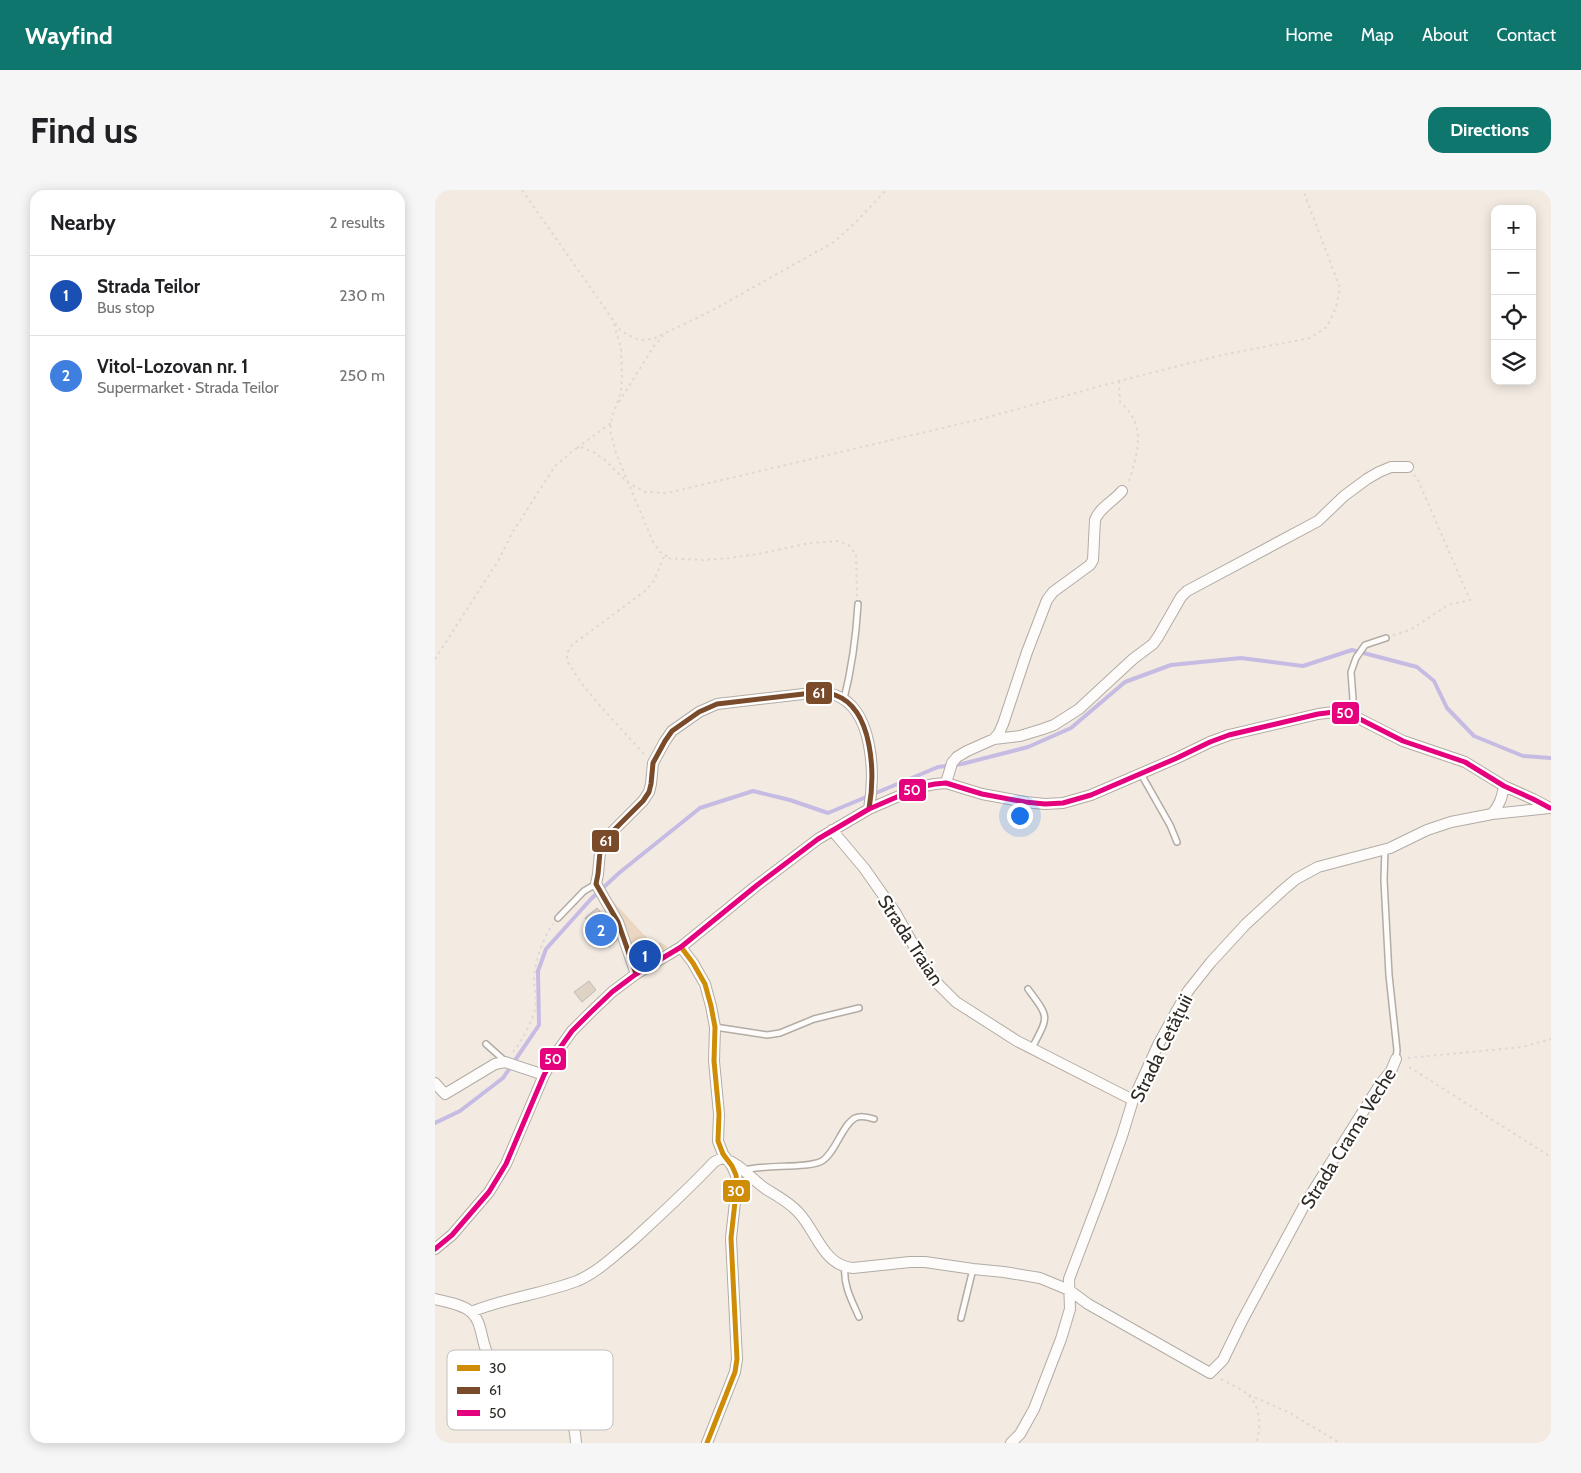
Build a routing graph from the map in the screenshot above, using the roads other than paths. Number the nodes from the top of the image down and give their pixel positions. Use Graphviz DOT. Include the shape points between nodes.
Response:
graph roads {
  1 [pos="1409,467"];
  2 [pos="1122,491"];
  3 [pos="857,604"];
  4 [pos="1386,638"];
  5 [pos="844,699"];
  6 [pos="1348,714"];
  7 [pos="994,739"];
  8 [pos="949,773"];
  9 [pos="1141,774"];
  10 [pos="1504,786"];
  11 [pos="871,800"];
  12 [pos="1492,814"];
  13 [pos="832,830"];
  14 [pos="1177,842"];
  15 [pos="1385,849"];
  16 [pos="596,884"];
  17 [pos="558,918"];
  18 [pos="681,947"];
  19 [pos="636,974"];
  20 [pos="1029,989"];
  21 [pos="859,1008"];
  22 [pos="715,1027"];
  23 [pos="486,1044"];
  24 [pos="1032,1048"];
  25 [pos="1396,1060"];
  26 [pos="505,1062"];
  27 [pos="544,1075"];
  28 [pos="435,1082"];
  29 [pos="440,1094"];
  30 [pos="1133,1100"];
  31 [pos="874,1119"];
  32 [pos="728,1160"];
  33 [pos="744,1170"];
  34 [pos="435,1249"];
  35 [pos="845,1268"];
  36 [pos="973,1269"];
  37 [pos="1069,1290"];
  38 [pos="435,1299"];
  39 [pos="471,1312"];
  40 [pos="859,1317"];
  41 [pos="961,1318"];
  42 [pos="485,1350"];
  43 [pos="574,1430"];
  44 [pos="576,1443"];
  45 [pos="707,1443"];
  46 [pos="1011,1443"];
  1 -- 7 [label="street" via="1391,467 1367,479 1318,520 1187,590 1153,644 1066,718 1032,733"];
  2 -- 7 [label="street" via="1097,514 1093,560 1047,600 1003,724"];
  3 -- 5 [label="lane" via="856,637"];
  4 -- 6 [label="lane" via="1365,645 1355,658 1351,672 1353,699"];
  5 -- 11 [label="street" via="867,733 872,761"];
  5 -- 16 [label="street" via="825,692 717,704 672,731 653,763 649,792 604,843"];
  6 -- 9 [label="street" via="1318,714 1229,735"];
  6 -- 10 [label="street" via="1403,742 1465,762"];
  7 -- 8 [label="street" via="957,757"];
  8 -- 9 [label="street" via="982,794 1025,802 1063,803"];
  8 -- 11 [label="street" via="935,784"];
  9 -- 14 [label="lane"];
  10 -- 12 [label="street" via="1498,808"];
  10 -- 12 [label="street, Strada Cetățuii" via="1550,808"];
  11 -- 13 [label="street"];
  12 -- 15 [label="street, Strada Cetățuii" via="1451,822"];
  13 -- 18 [label="street" via="785,863"];
  13 -- 24 [label="street, Strada Traian" via="895,912 937,983 956,1002"];
  15 -- 25 [label="lane, Strada Crama Veche" via="1384,880"];
  15 -- 30 [label="street, Strada Cetățuii" via="1317,867 1296,879 1245,924 1188,991"];
  16 -- 17 [label="lane" via="584,891"];
  16 -- 19 [label="street" via="619,922"];
  18 -- 19 [label="street"];
  18 -- 22 [label="street" via="705,984"];
  19 -- 27 [label="street" via="612,992 572,1031"];
  20 -- 24 [label="lane" via="1045,1016 1045,1024"];
  21 -- 22 [label="lane" via="767,1035"];
  22 -- 32 [label="street" via="718,1141"];
  23 -- 26 [label="lane"];
  24 -- 30 [label="street, Strada Traian"];
  25 -- 37 [label="street, Strada Crama Veche" via="1305,1204 1223,1360 1210,1373"];
  26 -- 27 [label="street"];
  26 -- 29 [label="street" via="495,1064"];
  27 -- 34 [label="street" via="506,1164 489,1192 452,1235"];
  28 -- 29 [label="street"];
  30 -- 37 [label="street, Strada Cetățuii" via="1109,1174 1072,1269"];
  31 -- 33 [label="lane" via="855,1117 820,1162"];
  32 -- 33 [label="street"];
  32 -- 39 [label="street" via="722,1158 714,1162 663,1213 590,1273 578,1280"];
  32 -- 45 [label="street" via="737,1184 731,1238 737,1360"];
  33 -- 35 [label="street" via="799,1213 828,1255"];
  35 -- 36 [label="street" via="925,1262"];
  35 -- 40 [label="lane" via="846,1286"];
  36 -- 37 [label="street" via="1040,1278"];
  36 -- 41 [label="lane"];
  37 -- 46 [label="street, Strada Cetățuii" via="1070,1310 1061,1340 1034,1409"];
  38 -- 39 [label="street"];
  39 -- 42 [label="street" via="478,1322"];
  43 -- 44 [label="street"];
}
